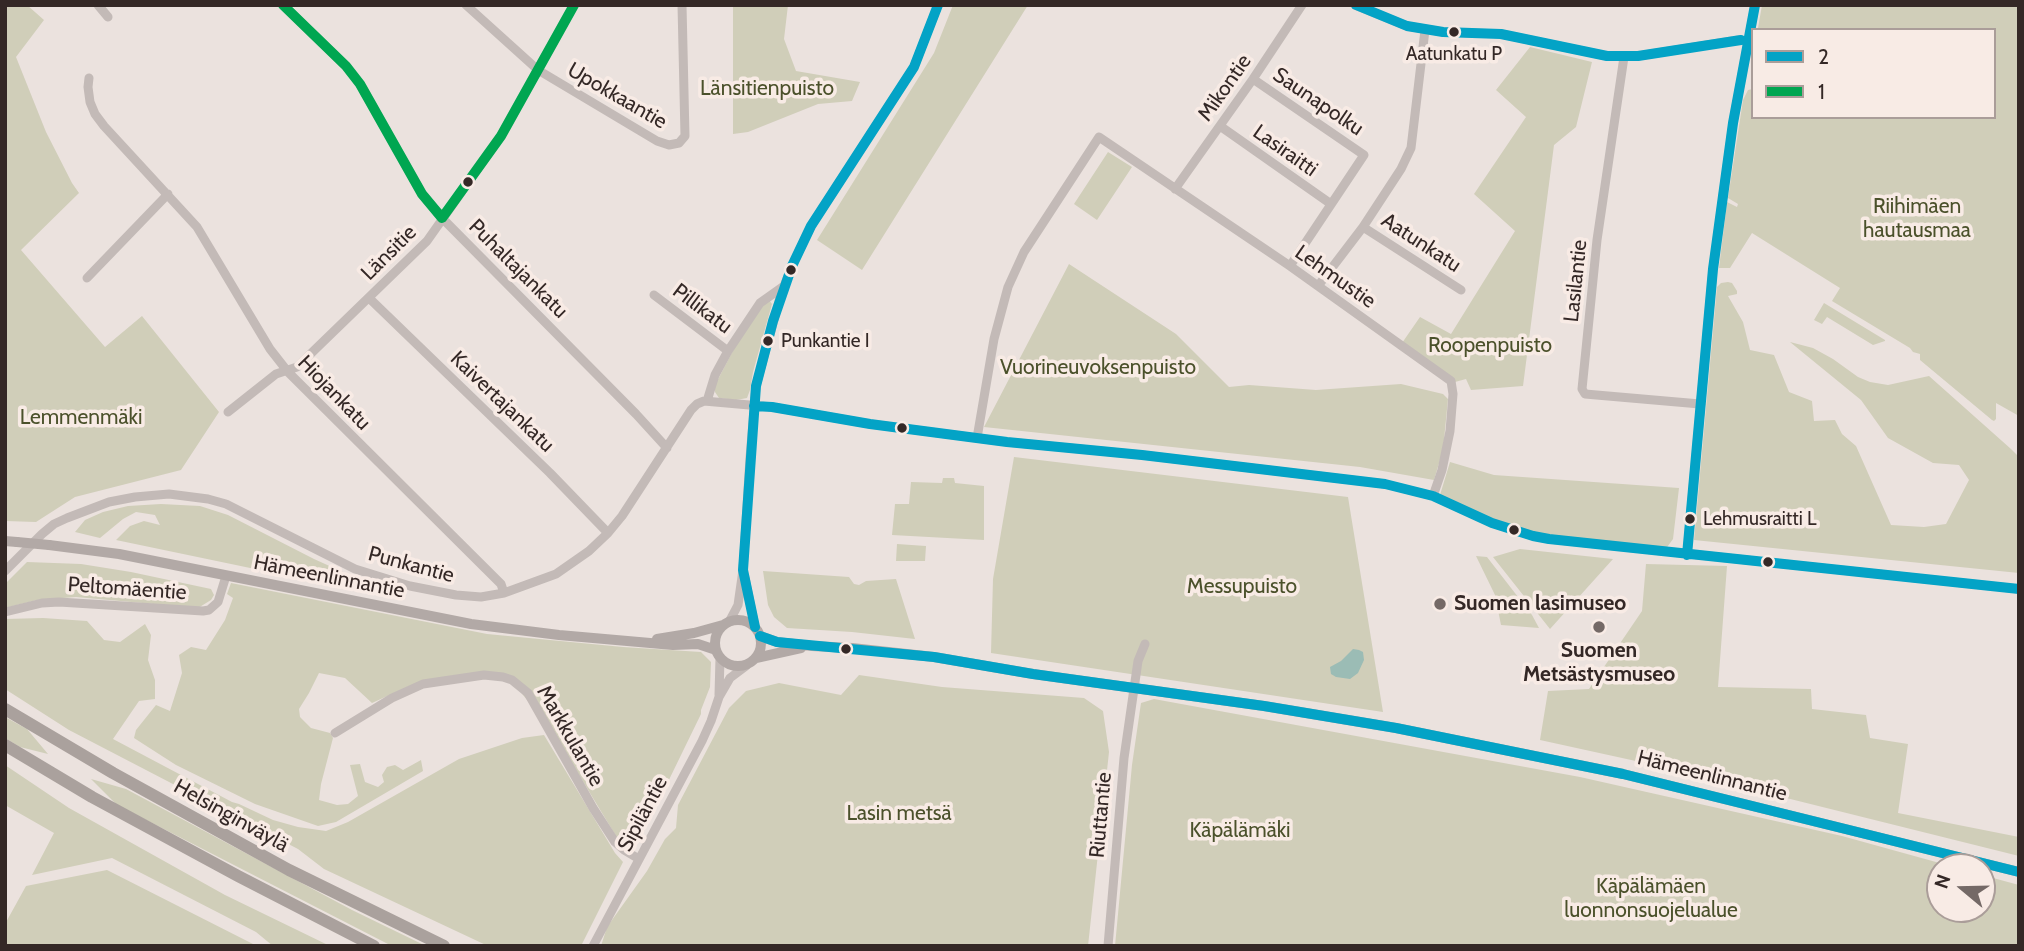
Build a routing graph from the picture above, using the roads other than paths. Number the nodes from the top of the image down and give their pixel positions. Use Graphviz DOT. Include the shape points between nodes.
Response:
graph roads {
  1 [pos="98,5"];
  2 [pos="283,5"];
  3 [pos="467,5"];
  4 [pos="574,5"];
  5 [pos="682,5"];
  6 [pos="939,5"];
  7 [pos="1302,5"];
  8 [pos="1355,5"];
  9 [pos="1755,5"];
  10 [pos="108,17"];
  11 [pos="1751,28"];
  12 [pos="1751,29"];
  13 [pos="1425,30"];
  14 [pos="1749,41"];
  15 [pos="1624,57"];
  16 [pos="538,70"];
  17 [pos="89,78"];
  18 [pos="1253,79"];
  19 [pos="1220,126"];
  20 [pos="1175,189"];
  21 [pos="168,194"];
  22 [pos="1331,204"];
  23 [pos="442,218"];
  24 [pos="1363,226"];
  25 [pos="1290,266"];
  26 [pos="87,278"];
  27 [pos="784,286"];
  28 [pos="1318,286"];
  29 [pos="1461,290"];
  30 [pos="654,295"];
  31 [pos="369,298"];
  32 [pos="728,351"];
  33 [pos="288,372"];
  34 [pos="707,401"];
  35 [pos="1700,404"];
  36 [pos="754,406"];
  37 [pos="229,412"];
  38 [pos="977,438"];
  39 [pos="667,448"];
  40 [pos="1433,496"];
  41 [pos="608,533"];
  42 [pos="11,541"];
  43 [pos="1687,555"];
  44 [pos="743,570"];
  45 [pos="5,571"];
  46 [pos="226,576"];
  47 [pos="2019,589"];
  48 [pos="503,593"];
  49 [pos="5,612"];
  50 [pos="727,623"];
  51 [pos="758,631"];
  52 [pos="647,641"];
  53 [pos="1145,644"];
  54 [pos="812,646"];
  55 [pos="718,654"];
  56 [pos="756,658"];
  57 [pos="746,666"];
  58 [pos="1134,689"];
  59 [pos="719,697"];
  60 [pos="5,709"];
  61 [pos="335,733"];
  62 [pos="5,746"];
  63 [pos="639,859"];
  64 [pos="2019,872"];
  65 [pos="374,946"];
  66 [pos="444,946"];
  67 [pos="593,946"];
  68 [pos="1108,946"];
  1 -- 10 [label="street"];
  2 -- 23 [label="street, Puhaltajankatu" via="360,84 422,194"];
  3 -- 16 [label="street, Upokkaantie"];
  4 -- 16 [label="street, Länsitie"];
  5 -- 16 [label="street, Upokkaantie" via="685,136 678,144 657,141"];
  6 -- 27 [label="street" via="914,67 811,226"];
  7 -- 18 [label="street, Mikontie"];
  8 -- 13 [label="street"];
  9 -- 11 [label="street"];
  12 -- 14 [label="street"];
  13 -- 15 [label="street" via="1501,34"];
  13 -- 24 [label="street, Aatunkatu" via="1410,148"];
  14 -- 15 [label="street"];
  14 -- 35 [label="street" via="1719,222"];
  15 -- 35 [label="street, Lasilantie" via="1597,240 1582,390 1586,394"];
  16 -- 23 [label="street, Länsitie" via="486,160"];
  17 -- 21 [label="street, Hiojankatu" via="95,114"];
  18 -- 19 [label="street, Mikontie"];
  18 -- 22 [label="street, Saunapolku" via="1363,155"];
  19 -- 20 [label="street, Mikontie"];
  19 -- 22 [label="street, Lasiraitti"];
  20 -- 25 [label="street, Lehmustie"];
  20 -- 38 [label="street, Lehmustie" via="1099,137 1016,267 988,368"];
  21 -- 26 [label="street"];
  21 -- 33 [label="street, Hiojankatu" via="204,236"];
  22 -- 25 [label="street"];
  23 -- 31 [label="street, Länsitie" via="427,242"];
  23 -- 39 [label="street, Puhaltajankatu"];
  24 -- 28 [label="street"];
  24 -- 29 [label="street, Aatunkatu"];
  25 -- 28 [label="street, Lehmustie"];
  27 -- 32 [label="street, Punkantie" via="760,303"];
  27 -- 36 [label="street" via="763,355"];
  28 -- 40 [label="street, Lehmustie" via="1451,381 1450,430"];
  30 -- 32 [label="street, Pillikatu"];
  31 -- 33 [label="street, Länsitie"];
  31 -- 41 [label="street, Kaivertajankatu"];
  32 -- 34 [label="street, Punkantie"];
  33 -- 37 [label="street, Länsitie" via="276,374"];
  33 -- 48 [label="street, Hiojankatu" via="501,584"];
  34 -- 36 [label="street"];
  34 -- 39 [label="street, Punkantie" via="691,410"];
  35 -- 43 [label="street"];
  36 -- 38 [label="street"];
  36 -- 44 [label="street"];
  38 -- 40 [label="street" via="1385,484"];
  39 -- 41 [label="street, Punkantie"];
  40 -- 43 [label="street" via="1533,536"];
  41 -- 48 [label="street, Punkantie" via="556,574"];
  42 -- 46 [label="main road, Hämeenlinnantie, bridge" via="119,554"];
  43 -- 47 [label="street"];
  44 -- 50 [label="street" via="738,605"];
  44 -- 51 [label="street"];
  45 -- 48 [label="street, Punkantie" via="54,524 109,502 161,494 226,504 355,569 410,586 481,597"];
  46 -- 49 [label="street, Peltomäentie" via="218,602 203,611 59,602"];
  46 -- 52 [label="main road, Hämeenlinnantie" via="471,624"];
  50 -- 51 [label="main road" via="742,620"];
  50 -- 52 [label="main road, Hämeenlinnantie"];
  50 -- 55 [label="main road" via="717,634"];
  51 -- 54 [label="main road, Hämeenlinnantie" via="777,642"];
  51 -- 56 [label="main road" via="761,649"];
  52 -- 55 [label="main road, Hämeenlinnantie" via="698,644"];
  53 -- 58 [label="street, Riuttantie"];
  54 -- 56 [label="main road, Hämeenlinnantie"];
  54 -- 58 [label="main road, Hämeenlinnantie" via="934,657"];
  55 -- 57 [label="main road" via="733,666"];
  55 -- 59 [label="street, Sipiläntie"];
  56 -- 57 [label="main road"];
  57 -- 59 [label="street, Sipiläntie" via="730,678"];
  58 -- 64 [label="main road, Hämeenlinnantie" via="1396,728 1609,771"];
  58 -- 68 [label="street, Riuttantie"];
  59 -- 63 [label="street, Sipiläntie" via="702,741"];
  60 -- 66 [label="highway, Helsinginväylä" via="289,870"];
  61 -- 63 [label="street, Markkulantie" via="423,684 485,675 512,680 528,693 615,842"];
  62 -- 65 [label="highway"];
  63 -- 67 [label="street, Sipiläntie"];
}
